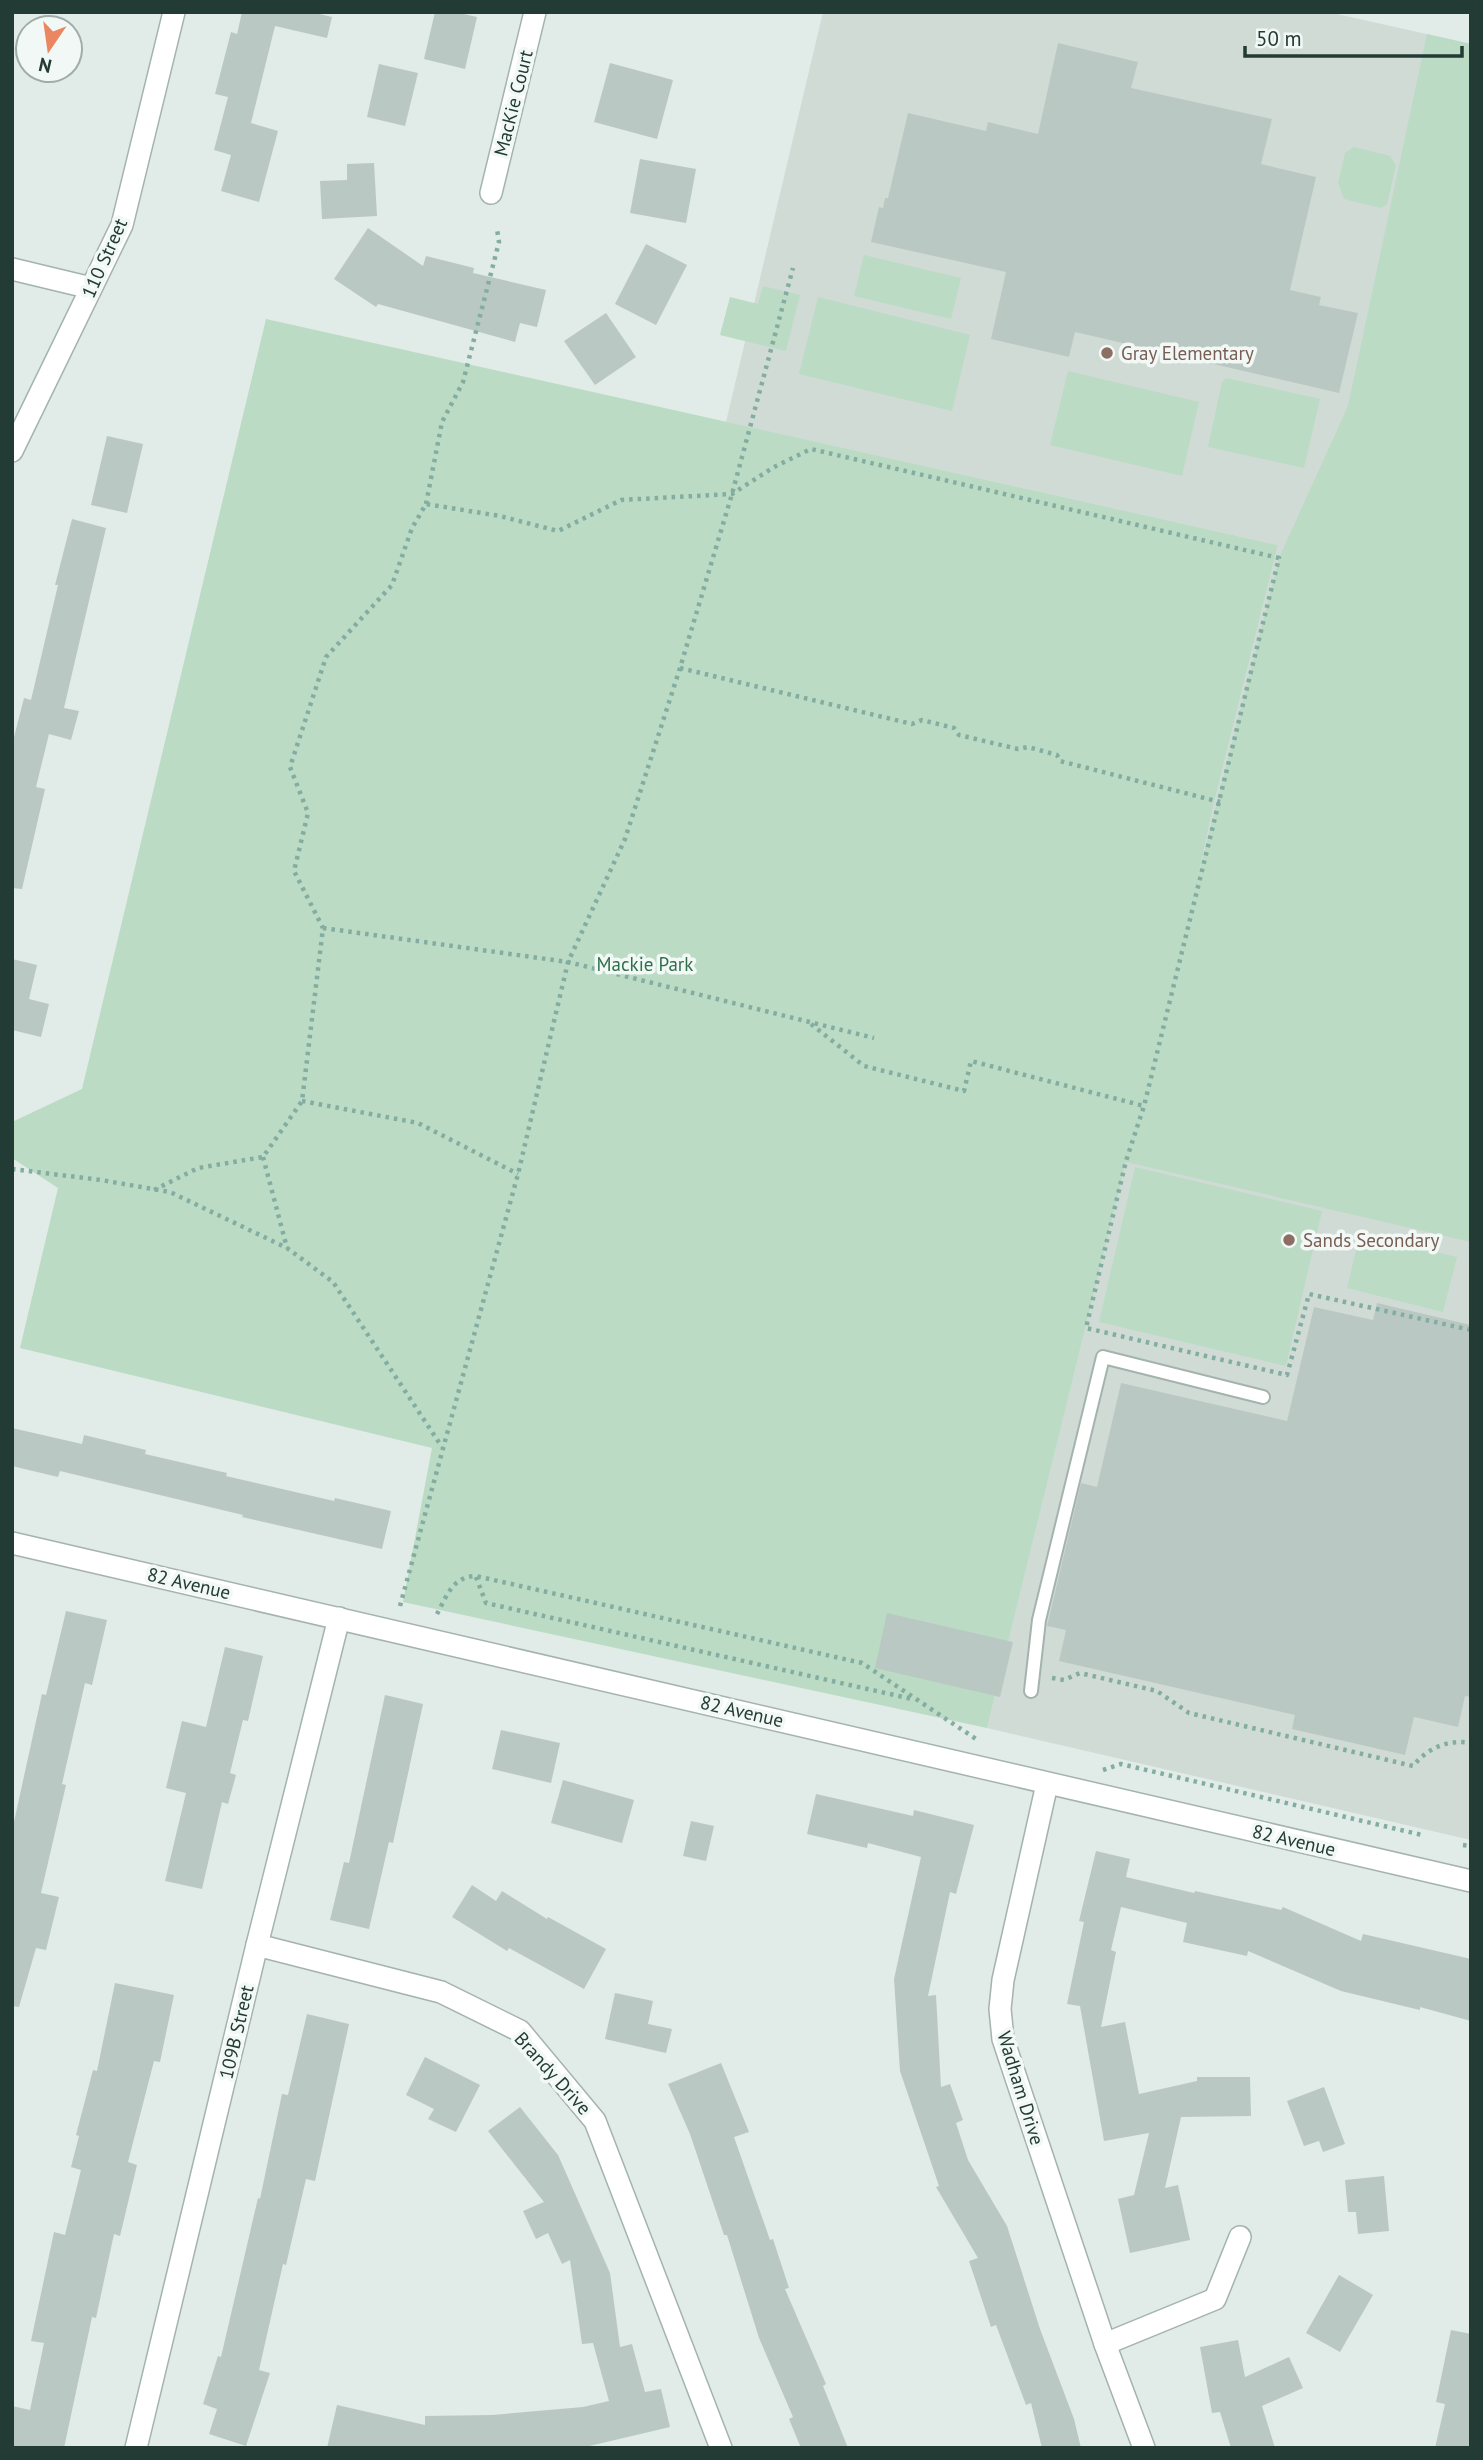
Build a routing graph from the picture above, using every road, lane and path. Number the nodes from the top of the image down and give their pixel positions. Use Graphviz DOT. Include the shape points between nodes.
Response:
graph roads {
  1 [pos="174,12"];
  2 [pos="535,12"];
  3 [pos="491,193"];
  4 [pos="497,229"];
  5 [pos="793,268"];
  6 [pos="12,269"];
  7 [pos="91,288"];
  8 [pos="12,451"];
  9 [pos="732,494"];
  10 [pos="426,504"];
  11 [pos="680,668"];
  12 [pos="1220,802"];
  13 [pos="323,928"];
  14 [pos="568,962"];
  15 [pos="807,1021"];
  16 [pos="874,1038"];
  17 [pos="302,1101"];
  18 [pos="1144,1107"];
  19 [pos="263,1157"];
  20 [pos="12,1169"];
  21 [pos="517,1174"];
  22 [pos="154,1190"];
  23 [pos="287,1248"];
  24 [pos="1471,1330"];
  25 [pos="1263,1397"];
  26 [pos="442,1447"];
  27 [pos="12,1543"];
  28 [pos="476,1576"];
  29 [pos="400,1606"];
  30 [pos="437,1614"];
  31 [pos="339,1618"];
  32 [pos="1046,1670"];
  33 [pos="1031,1691"];
  34 [pos="916,1700"];
  35 [pos="979,1741"];
  36 [pos="1471,1743"];
  37 [pos="1101,1770"];
  38 [pos="1047,1784"];
  39 [pos="1422,1835"];
  40 [pos="1463,1845"];
  41 [pos="1471,1846"];
  42 [pos="1471,1881"];
  43 [pos="257,1945"];
  44 [pos="1240,2237"];
  45 [pos="1105,2344"];
  46 [pos="136,2448"];
  47 [pos="720,2448"];
  48 [pos="1144,2448"];
  1 -- 7 [label="street, 110 Street" via="122,225"];
  2 -- 3 [label="street, MacKie Court"];
  4 -- 10 [label="path" via="499,242 463,382 442,422"];
  5 -- 9 [label="path"];
  6 -- 7 [label="street"];
  7 -- 8 [label="street, 110 Street"];
  9 -- 10 [label="path" via="621,500 558,531"];
  9 -- 11 [label="path"];
  9 -- 12 [label="path" via="811,449 1279,558"];
  10 -- 13 [label="path" via="412,528 392,585 326,657 290,767 308,813 294,871"];
  11 -- 12 [label="path" via="912,724 922,720 954,728 958,735 1018,749 1028,747 1057,755 1060,761"];
  11 -- 14 [label="path" via="625,839"];
  12 -- 18 [label="path"];
  13 -- 14 [label="path"];
  13 -- 17 [label="path"];
  14 -- 15 [label="path"];
  14 -- 21 [label="path"];
  15 -- 16 [label="path"];
  15 -- 18 [label="path" via="864,1066 964,1091 971,1061"];
  17 -- 19 [label="path"];
  17 -- 21 [label="path" via="418,1123"];
  18 -- 24 [label="path" via="1126,1161 1086,1328 1287,1375 1309,1294"];
  19 -- 22 [label="path" via="198,1168"];
  19 -- 23 [label="path"];
  20 -- 22 [label="path"];
  21 -- 26 [label="path"];
  22 -- 23 [label="path" via="170,1192"];
  23 -- 26 [label="path" via="333,1282"];
  25 -- 33 [label="lane" via="1103,1357 1039,1620"];
  26 -- 29 [label="path"];
  27 -- 31 [label="street, 82 Avenue"];
  28 -- 30 [label="path" via="457,1582"];
  28 -- 34 [label="path" via="862,1663"];
  28 -- 34 [label="path" via="486,1603"];
  31 -- 38 [label="street, 82 Avenue"];
  31 -- 43 [label="street, 109B Street"];
  32 -- 36 [label="path" via="1053,1679 1080,1673 1157,1692 1189,1713 1413,1766 1437,1745"];
  34 -- 35 [label="path"];
  37 -- 39 [label="path" via="1121,1764"];
  38 -- 42 [label="street, 82 Avenue"];
  38 -- 45 [label="street, Wadham Drive" via="1003,1979 1003,2039"];
  40 -- 41 [label="path"];
  43 -- 46 [label="street, 109B Street"];
  43 -- 47 [label="street, Brandy Drive" via="441,1992 520,2031 595,2121"];
  44 -- 45 [label="street" via="1215,2299"];
  45 -- 48 [label="street, Wadham Drive"];
}
